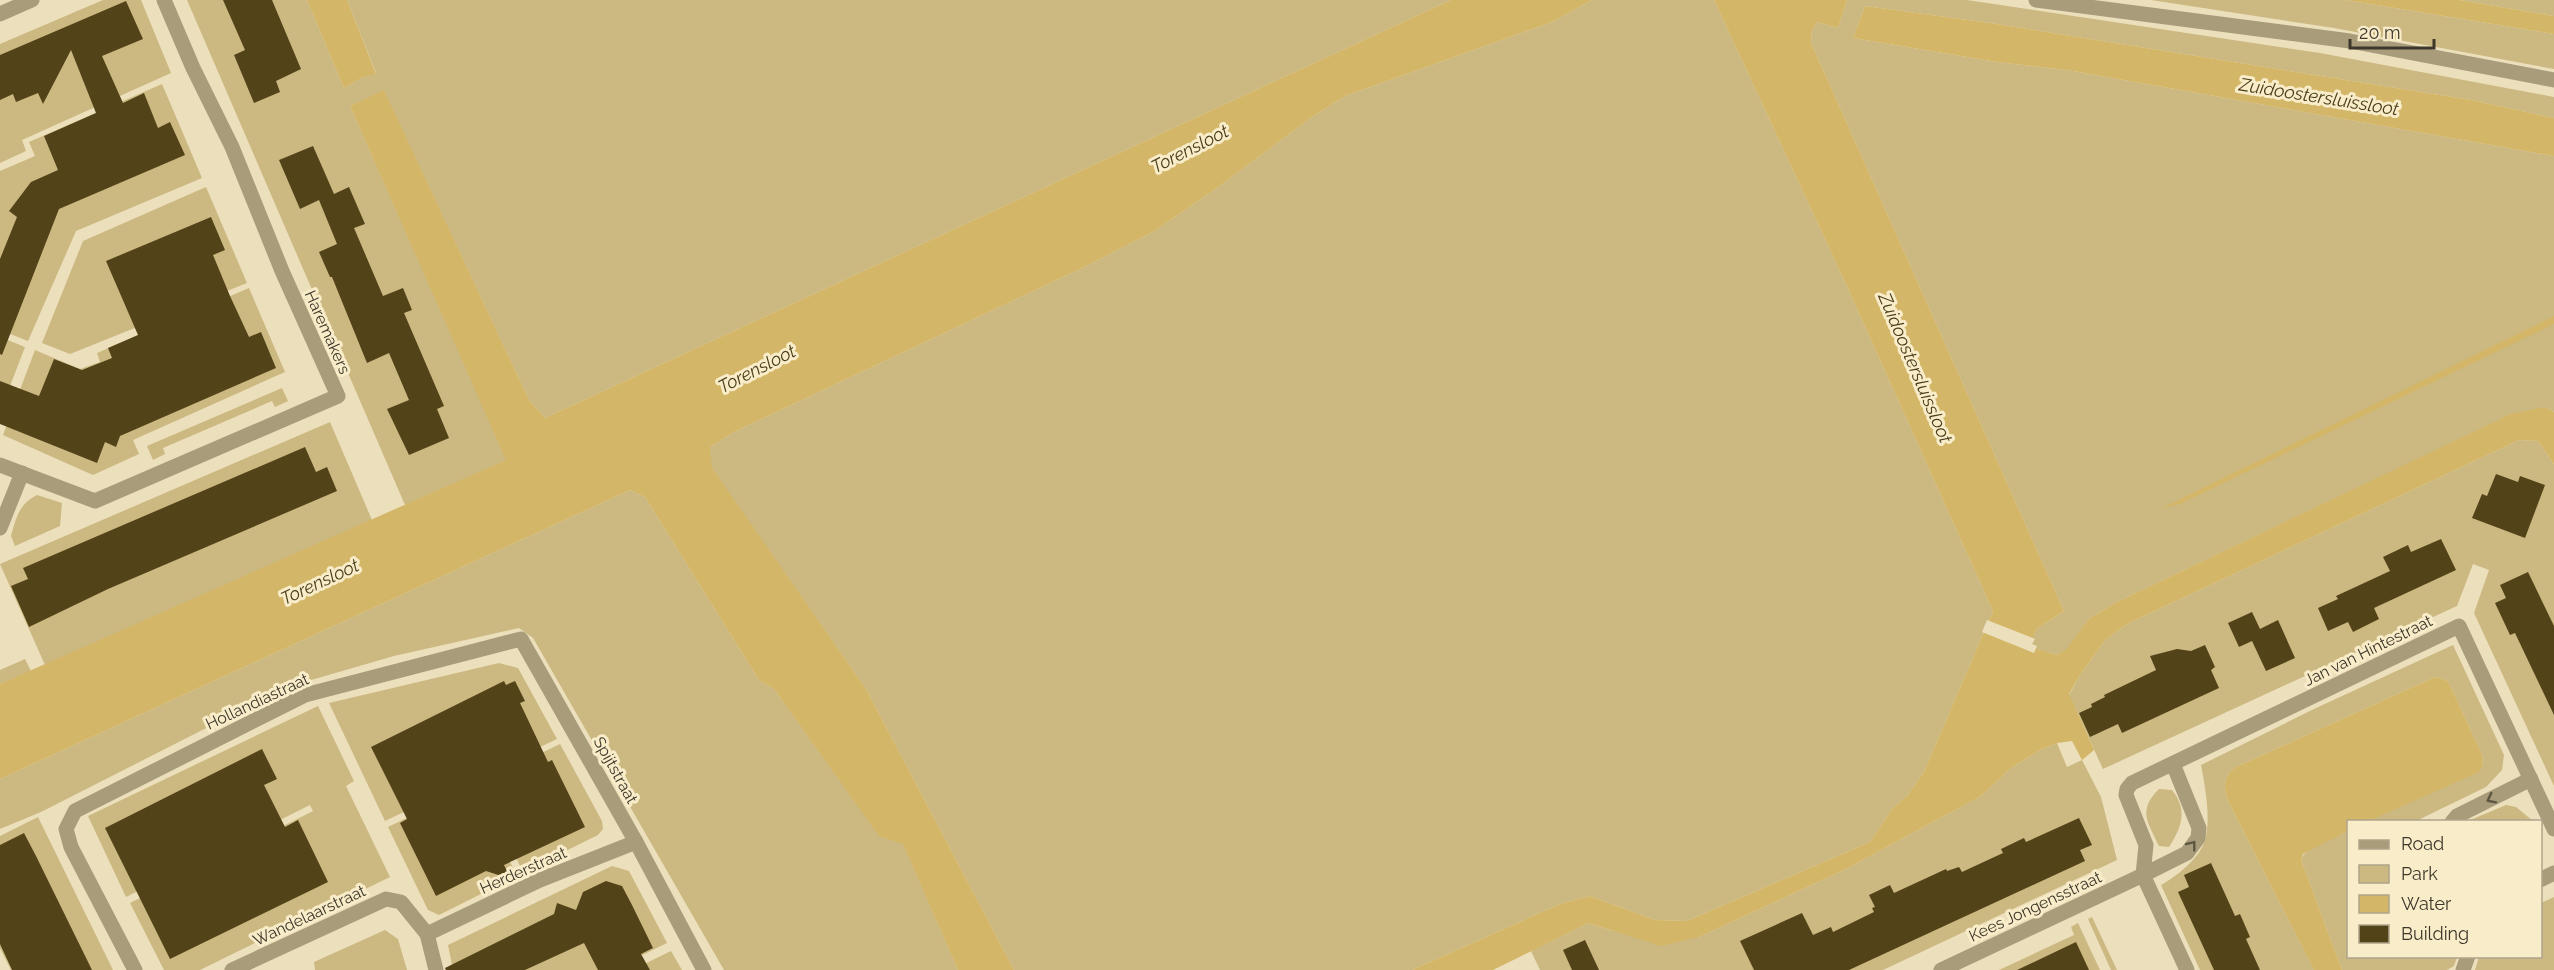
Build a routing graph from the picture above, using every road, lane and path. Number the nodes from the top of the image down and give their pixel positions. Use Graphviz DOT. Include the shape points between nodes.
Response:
graph roads {
  1 [pos="164,0"];
  2 [pos="2036,0"];
  3 [pos="24,2"];
  4 [pos="0,14"];
  5 [pos="2554,80"];
  6 [pos="0,465"];
  7 [pos="22,473"];
  8 [pos="0,528"];
  9 [pos="466,653"];
  10 [pos="2173,764"];
  11 [pos="2531,779"];
  12 [pos="2454,820"];
  13 [pos="2554,829"];
  14 [pos="636,842"];
  15 [pos="2143,875"];
  16 [pos="427,934"];
  17 [pos="135,970"];
  18 [pos="232,970"];
  19 [pos="436,970"];
  20 [pos="704,970"];
  21 [pos="1941,970"];
  22 [pos="2187,970"];
  1 -- 7 [label="street, Haremakers" via="232,147 338,396 95,501"];
  2 -- 5 [label="street" via="2350,41"];
  3 -- 4 [label="street"];
  6 -- 7 [label="street, Haremakers"];
  7 -- 8 [label="street"];
  9 -- 14 [label="street, Spijtstraat" via="521,639"];
  9 -- 17 [label="street, Hollandiastraat" via="305,695 75,811 66,829 71,847"];
  10 -- 11 [label="street, Jan van Hintestraat" via="2459,626"];
  10 -- 15 [label="street, Jan van Hintestraat" via="2127,789 2146,845"];
  15 -- 10 [label="street, one-way" via="2187,853 2199,838 2197,819"];
  11 -- 12 [label="street, one-way"];
  11 -- 13 [label="street, Jan van Hintestraat"];
  14 -- 16 [label="street, Herderstraat" via="540,880"];
  14 -- 20 [label="street, Spijtstraat"];
  15 -- 21 [label="street, Kees Jongensstraat"];
  15 -- 22 [label="street"];
  16 -- 18 [label="street, Wandelaarstraat" via="401,902 386,899"];
  16 -- 19 [label="street"];
}
